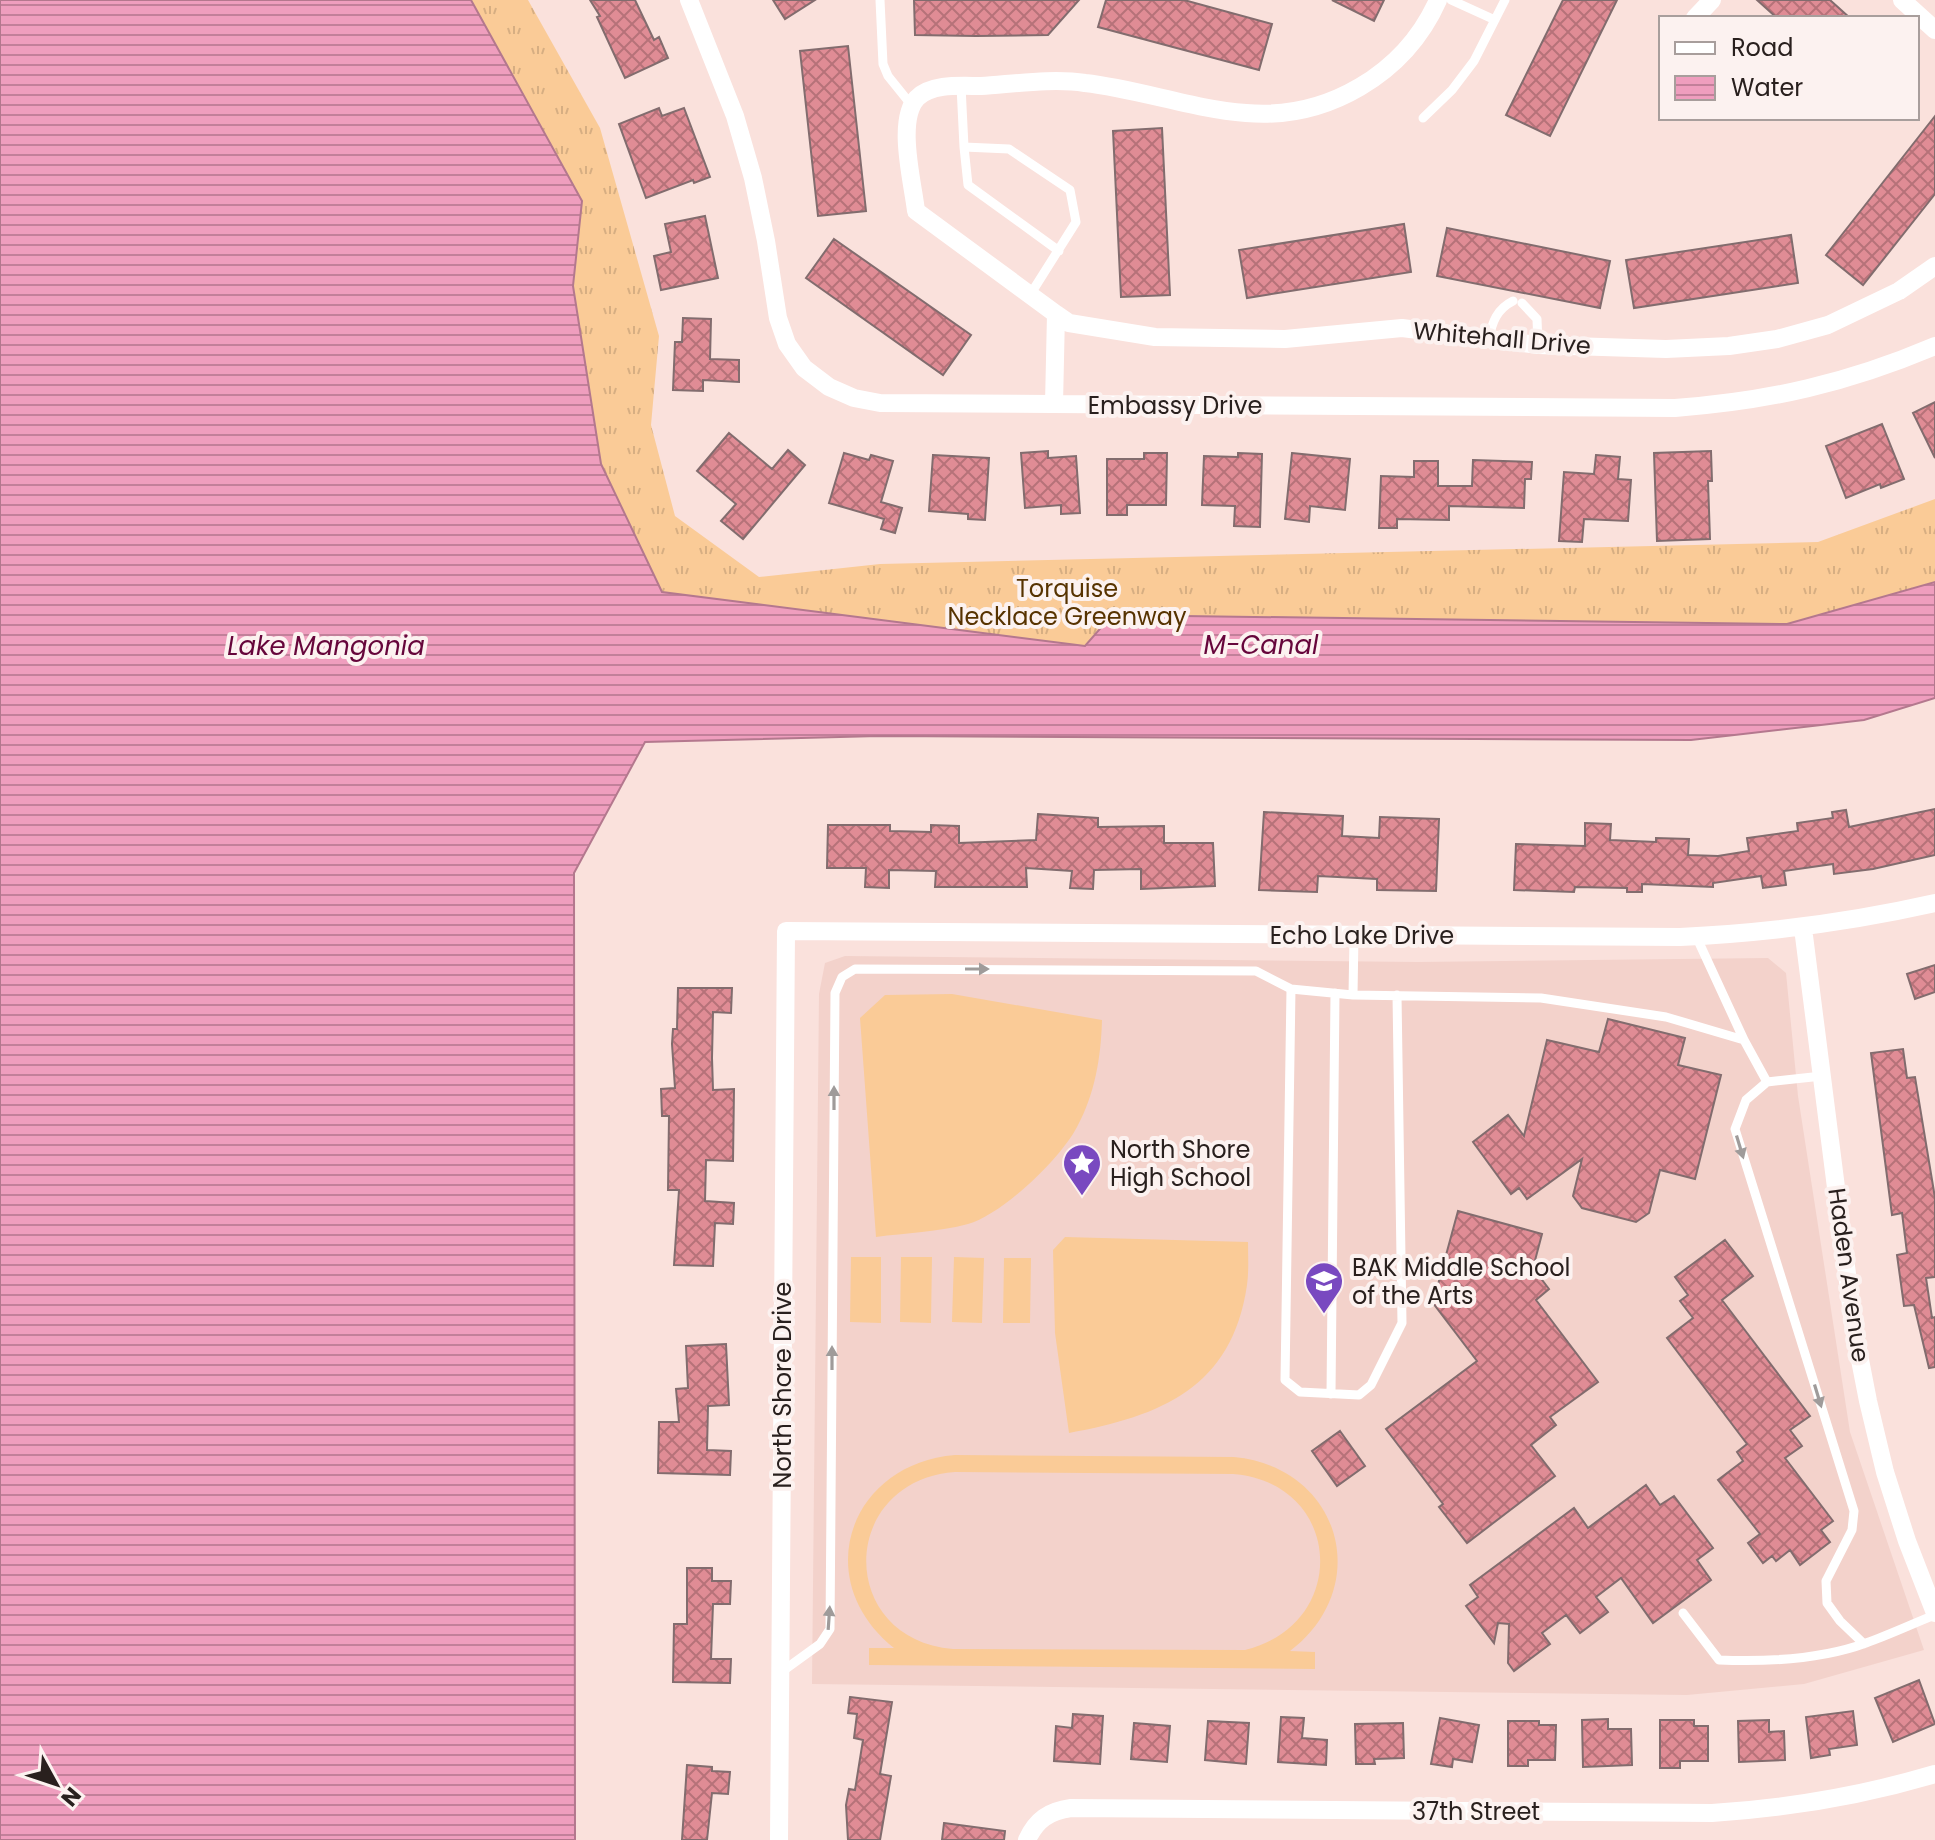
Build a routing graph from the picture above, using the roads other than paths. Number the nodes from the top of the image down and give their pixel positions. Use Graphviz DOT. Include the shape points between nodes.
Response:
graph roads {
  1 [pos="689,0"];
  2 [pos="880,0"];
  3 [pos="1438,0"];
  4 [pos="1451,0"];
  5 [pos="1505,0"];
  6 [pos="1712,0"];
  7 [pos="1902,0"];
  8 [pos="1697,16"];
  9 [pos="1495,20"];
  10 [pos="1935,30"];
  11 [pos="961,86"];
  12 [pos="913,107"];
  13 [pos="1423,118"];
  14 [pos="964,147"];
  15 [pos="1059,251"];
  16 [pos="1935,266"];
  17 [pos="1030,295"];
  18 [pos="1056,314"];
  19 [pos="1489,339"];
  20 [pos="1538,345"];
  21 [pos="1935,346"];
  22 [pos="1054,404"];
  23 [pos="1935,903"];
  24 [pos="1803,928"];
  25 [pos="786,931"];
  26 [pos="1354,935"];
  27 [pos="1696,936"];
  28 [pos="1291,989"];
  29 [pos="1335,993"];
  30 [pos="1353,995"];
  31 [pos="1397,995"];
  32 [pos="1744,1040"];
  33 [pos="1822,1076"];
  34 [pos="1767,1082"];
  35 [pos="1331,1394"];
  36 [pos="1683,1613"];
  37 [pos="1935,1614"];
  38 [pos="1864,1644"];
  39 [pos="780,1673"];
  40 [pos="1935,1774"];
  41 [pos="779,1840"];
  42 [pos="1027,1840"];
  1 -- 22 [label="street, Embassy Drive" via="749,166 782,331 804,368 829,387 867,401"];
  2 -- 12 [label="lane" via="883,64"];
  3 -- 11 [label="street" via="1416,36 1374,79 1336,101 1305,109 1245,113 1082,82"];
  4 -- 9 [label="lane"];
  5 -- 9 [label="lane"];
  6 -- 8 [label="street"];
  7 -- 10 [label="street"];
  9 -- 13 [label="lane" via="1467,71"];
  11 -- 12 [label="street" via="940,87 917,98"];
  11 -- 14 [label="lane"];
  12 -- 17 [label="street, Whitehall Drive" via="905,122 916,211"];
  14 -- 15 [label="lane" via="968,185"];
  14 -- 15 [label="lane" via="1009,149 1070,190 1076,222"];
  15 -- 17 [label="lane"];
  16 -- 20 [label="street, Whitehall Drive" via="1857,313 1777,339 1666,349"];
  17 -- 18 [label="street, Whitehall Drive"];
  18 -- 19 [label="street, Whitehall Drive" via="1069,323 1155,337 1285,339 1402,328"];
  18 -- 22 [label="street"];
  19 -- 20 [label="street, Whitehall Drive"];
  19 -- 20 [label="lane" via="1504,305 1518,302 1537,319"];
  21 -- 22 [label="street, Embassy Drive" via="1834,384 1689,407"];
  23 -- 24 [label="street, Echo Lake Drive"];
  24 -- 27 [label="street, Echo Lake Drive"];
  24 -- 33 [label="street, Haden Avenue"];
  25 -- 26 [label="street, Echo Lake Drive"];
  25 -- 39 [label="street, North Shore Drive"];
  26 -- 27 [label="street, Echo Lake Drive"];
  26 -- 30 [label="lane"];
  27 -- 32 [label="lane"];
  28 -- 29 [label="lane"];
  28 -- 35 [label="lane" via="1285,1380 1300,1392"];
  39 -- 28 [label="lane, one-way" via="820,1644 830,1629 835,993 842,977 855,969 1256,971"];
  29 -- 30 [label="lane"];
  29 -- 35 [label="lane"];
  30 -- 31 [label="lane"];
  31 -- 32 [label="lane" via="1541,998 1666,1017"];
  31 -- 35 [label="lane" via="1402,1323 1371,1385 1359,1395"];
  32 -- 34 [label="lane"];
  33 -- 34 [label="lane"];
  33 -- 37 [label="street, Haden Avenue" via="1868,1401 1894,1499"];
  34 -- 38 [label="lane, one-way" via="1746,1100 1735,1129 1854,1511 1852,1530 1826,1581 1827,1603"];
  36 -- 38 [label="lane" via="1719,1660 1789,1660"];
  37 -- 38 [label="lane"];
  39 -- 41 [label="street, North Shore Drive"];
  40 -- 42 [label="street, 37th Street" via="1839,1799 1712,1813 1071,1808 1044,1817"];
}
